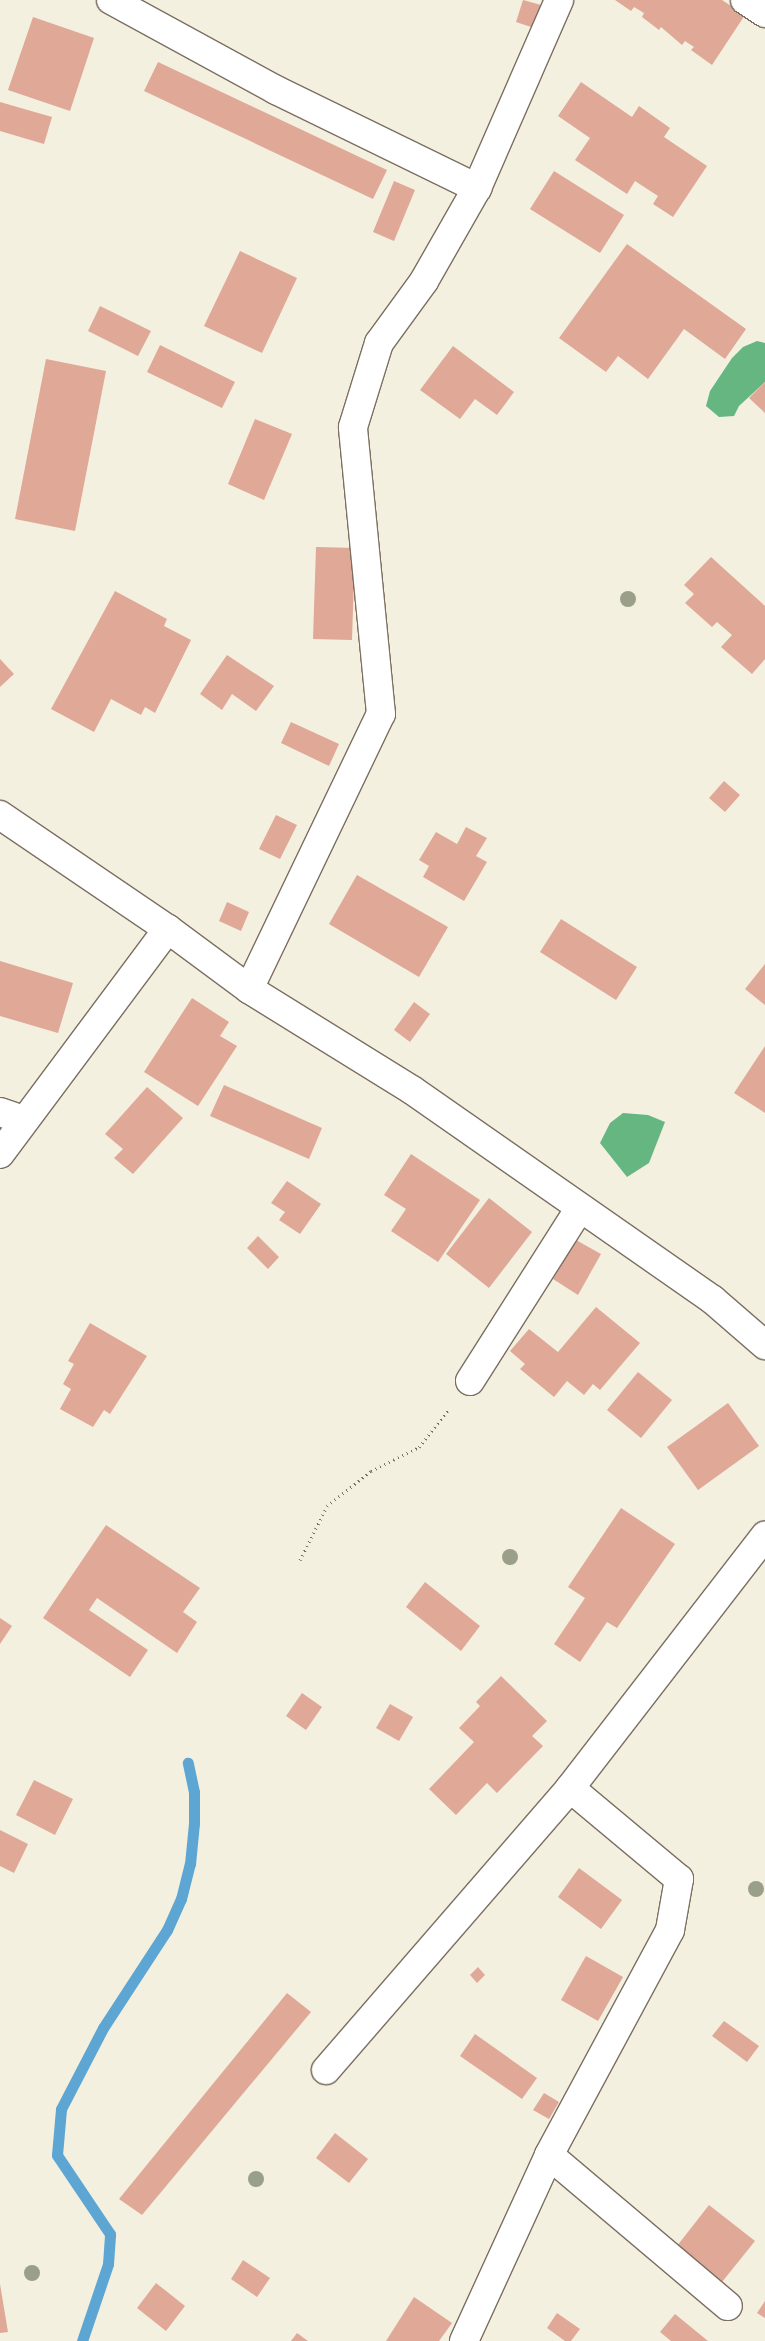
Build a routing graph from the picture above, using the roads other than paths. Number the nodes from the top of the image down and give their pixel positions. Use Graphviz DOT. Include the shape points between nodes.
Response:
graph roads {
  1 [pos="111,0"];
  2 [pos="559,0"];
  3 [pos="745,0"];
  4 [pos="765,13"];
  5 [pos="477,188"];
  6 [pos="0,816"];
  7 [pos="168,929"];
  8 [pos="249,989"];
  9 [pos="11,1116"];
  10 [pos="0,1154"];
  11 [pos="580,1208"];
  12 [pos="765,1345"];
  13 [pos="470,1381"];
  14 [pos="765,1536"];
  15 [pos="570,1788"];
  16 [pos="326,2070"];
  17 [pos="549,2155"];
  18 [pos="728,2306"];
  19 [pos="464,2341"];
  1 -- 5 [label="street" via="276,90"];
  2 -- 5 [label="street"];
  3 -- 4 [label="street"];
  5 -- 8 [label="street" via="424,281 379,343 353,427 381,714"];
  6 -- 7 [label="street"];
  7 -- 8 [label="street"];
  7 -- 9 [label="street"];
  8 -- 11 [label="street" via="412,1090"];
  9 -- 10 [label="street"];
  11 -- 12 [label="street" via="713,1300"];
  11 -- 13 [label="street"];
  14 -- 15 [label="street"];
  15 -- 16 [label="street"];
  15 -- 17 [label="street" via="680,1880 670,1930"];
  17 -- 18 [label="street"];
  17 -- 19 [label="street"];
}
